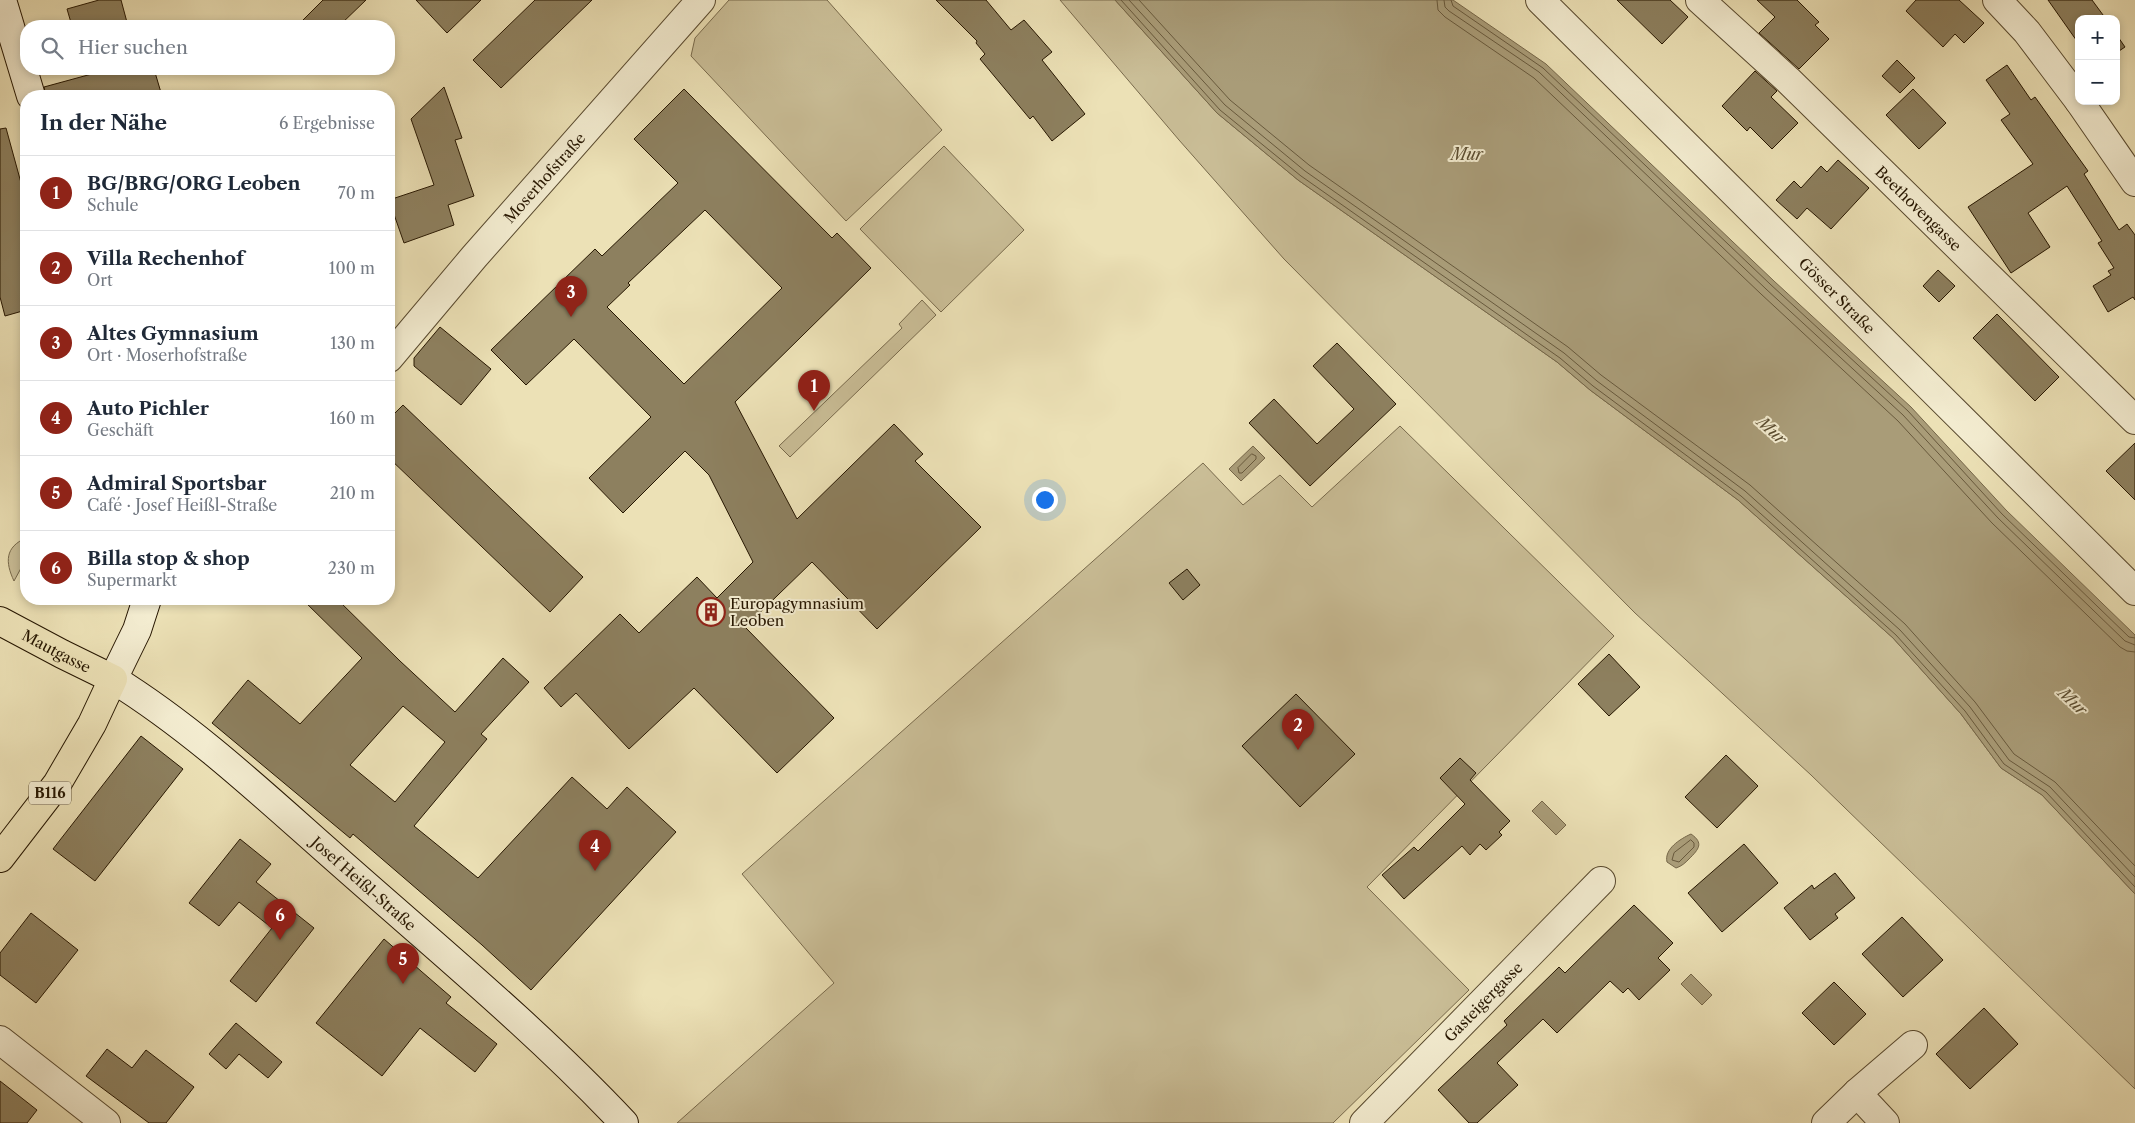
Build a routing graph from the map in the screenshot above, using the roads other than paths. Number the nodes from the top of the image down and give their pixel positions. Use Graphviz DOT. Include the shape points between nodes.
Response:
graph roads {
  1 [pos="2,0"];
  2 [pos="701,0"];
  3 [pos="1540,0"];
  4 [pos="1700,0"];
  5 [pos="1997,0"];
  6 [pos="20,60"];
  7 [pos="25,75"];
  8 [pos="29,90"];
  9 [pos="2075,96"];
  10 [pos="2082,105"];
  11 [pos="2135,182"];
  12 [pos="395,351"];
  13 [pos="2133,414"];
  14 [pos="2135,591"];
  15 [pos="145,605"];
  16 [pos="0,621"];
  17 [pos="113,679"];
  18 [pos="0,858"];
  19 [pos="1601,881"];
  20 [pos="0,1040"];
  21 [pos="1913,1046"];
  22 [pos="1857,1093"];
  23 [pos="106,1123"];
  24 [pos="624,1123"];
  25 [pos="1364,1123"];
  26 [pos="1826,1123"];
  27 [pos="1885,1123"];
  1 -- 6 [label="street"];
  2 -- 12 [label="street, Moserhofstraße"];
  3 -- 14 [label="street, Gösser Straße"];
  4 -- 13 [label="street, Beethovengasse" via="1788,80"];
  5 -- 9 [label="street" via="2027,32"];
  7 -- 8 [label="street"];
  10 -- 11 [label="street"];
  15 -- 17 [label="street" via="137,630"];
  16 -- 17 [label="main road, Mautgasse"];
  17 -- 18 [label="main road, B116" via="92,724 57,784"];
  17 -- 24 [label="street, Josef Heißl-Straße" via="142,697 226,762 516,1016"];
  19 -- 25 [label="street, Gasteigergasse"];
  20 -- 23 [label="street"];
  21 -- 22 [label="street"];
  22 -- 26 [label="street"];
  22 -- 27 [label="street"];
}
